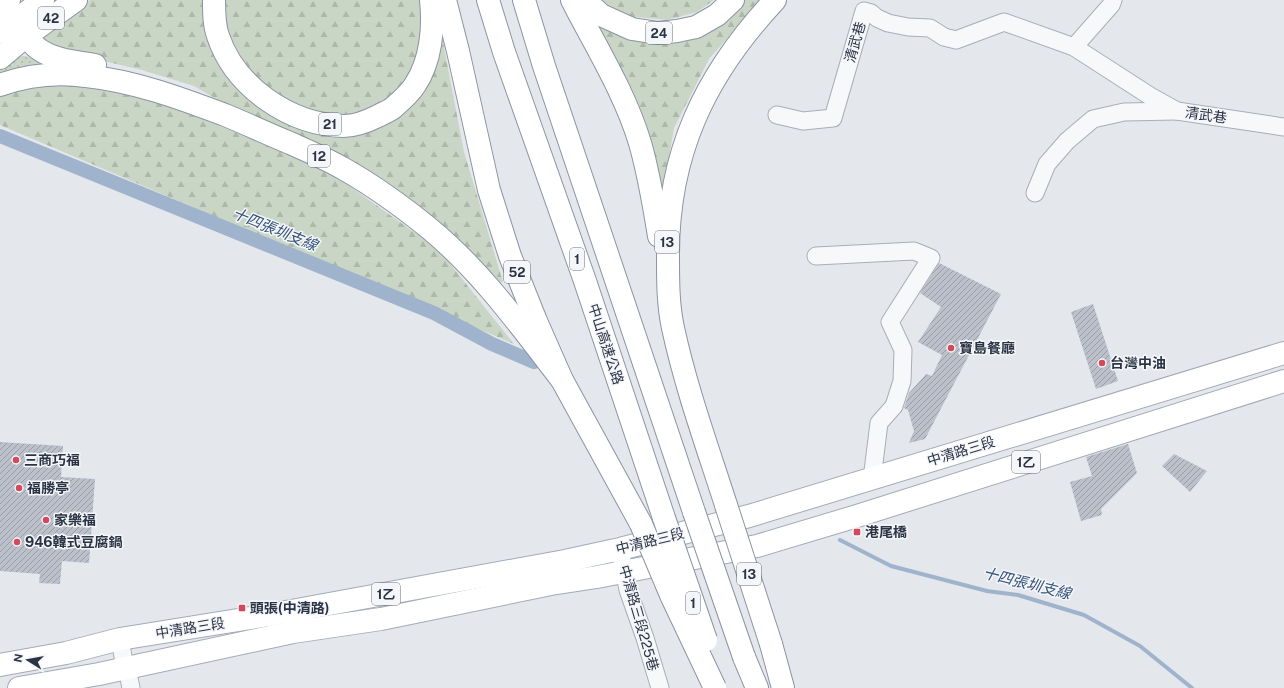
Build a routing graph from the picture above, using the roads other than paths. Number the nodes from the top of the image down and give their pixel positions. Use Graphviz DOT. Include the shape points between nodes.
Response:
graph roads {
  1 [pos="43,0"];
  2 [pos="76,0"];
  3 [pos="214,0"];
  4 [pos="431,0"];
  5 [pos="444,0"];
  6 [pos="488,0"];
  7 [pos="524,0"];
  8 [pos="572,0"];
  9 [pos="585,0"];
  10 [pos="733,0"];
  11 [pos="775,0"];
  12 [pos="1113,0"];
  13 [pos="10,20"];
  14 [pos="1074,47"];
  15 [pos="0,58"];
  16 [pos="0,85"];
  17 [pos="1177,111"];
  18 [pos="777,115"];
  19 [pos="241,122"];
  20 [pos="1284,127"];
  21 [pos="1034,193"];
  22 [pos="816,256"];
  23 [pos="668,281"];
  24 [pos="1284,353"];
  25 [pos="562,380"];
  26 [pos="1284,381"];
  27 [pos="872,478"];
  28 [pos="620,548"];
  29 [pos="624,571"];
  30 [pos="120,639"];
  31 [pos="0,665"];
  32 [pos="128,678"];
  33 [pos="19,688"];
  34 [pos="660,688"];
  35 [pos="715,688"];
  36 [pos="722,688"];
  37 [pos="758,688"];
  38 [pos="783,688"];
  1 -- 13 [label="main road"];
  2 -- 13 [label="main road, 42"];
  3 -- 4 [label="main road, 21" via="218,35 227,57 236,71 253,88 292,114 319,123 345,126 368,121 394,108 415,86 424,69 429,48 433,16"];
  5 -- 25 [label="main road, 52" via="489,190 510,256"];
  6 -- 36 [label="main road, 中山高速公路 / 1, bridge"];
  7 -- 37 [label="main road, 1, bridge" via="694,512 744,657"];
  8 -- 23 [label="main road" via="622,94 640,143 652,190"];
  9 -- 10 [label="main road, 24" via="607,18 632,29 658,33 696,27 717,15"];
  11 -- 23 [label="main road, 13" via="751,25 724,62 701,102 688,133 679,161 667,230"];
  12 -- 14 [label="street"];
  13 -- 15 [label="main road"];
  13 -- 19 [label="main road" via="37,48 46,53 155,79 183,90"];
  14 -- 17 [label="street, 清武巷"];
  14 -- 18 [label="street, 清武巷" via="1004,22 956,40 944,38 930,28 888,23 864,11 833,118 803,121"];
  16 -- 19 [label="main road, 12" via="54,74 86,76 157,90"];
  17 -- 20 [label="street, 清武巷"];
  17 -- 21 [label="street" via="1124,112 1093,119 1067,141 1047,164"];
  19 -- 25 [label="main road, 12" via="344,169 430,229 471,267 505,305"];
  22 -- 27 [label="street" via="914,251 931,258 890,322 903,350 902,381 894,406 879,423"];
  23 -- 38 [label="main road, 13, bridge" via="673,326 686,380"];
  24 -- 27 [label="main road, 中清路三段 / 1乙"];
  25 -- 35 [label="main road, 52, bridge" via="641,524"];
  26 -- 29 [label="main road, 中清路三段 / 1乙" via="767,543"];
  27 -- 28 [label="main road, 中清路三段 / 1乙" via="749,516"];
  28 -- 29 [label="street, 中清路三段225巷"];
  28 -- 30 [label="main road, 中清路三段 / 1乙" via="558,563 269,616"];
  29 -- 32 [label="main road, 中清路三段 / 1乙" via="381,619 293,632"];
  29 -- 34 [label="street, 中清路三段225巷"];
  30 -- 31 [label="main road, 中清路三段 / 1乙" via="66,654"];
  30 -- 32 [label="street"];
  32 -- 33 [label="main road, 中清路三段 / 1乙"];
}
